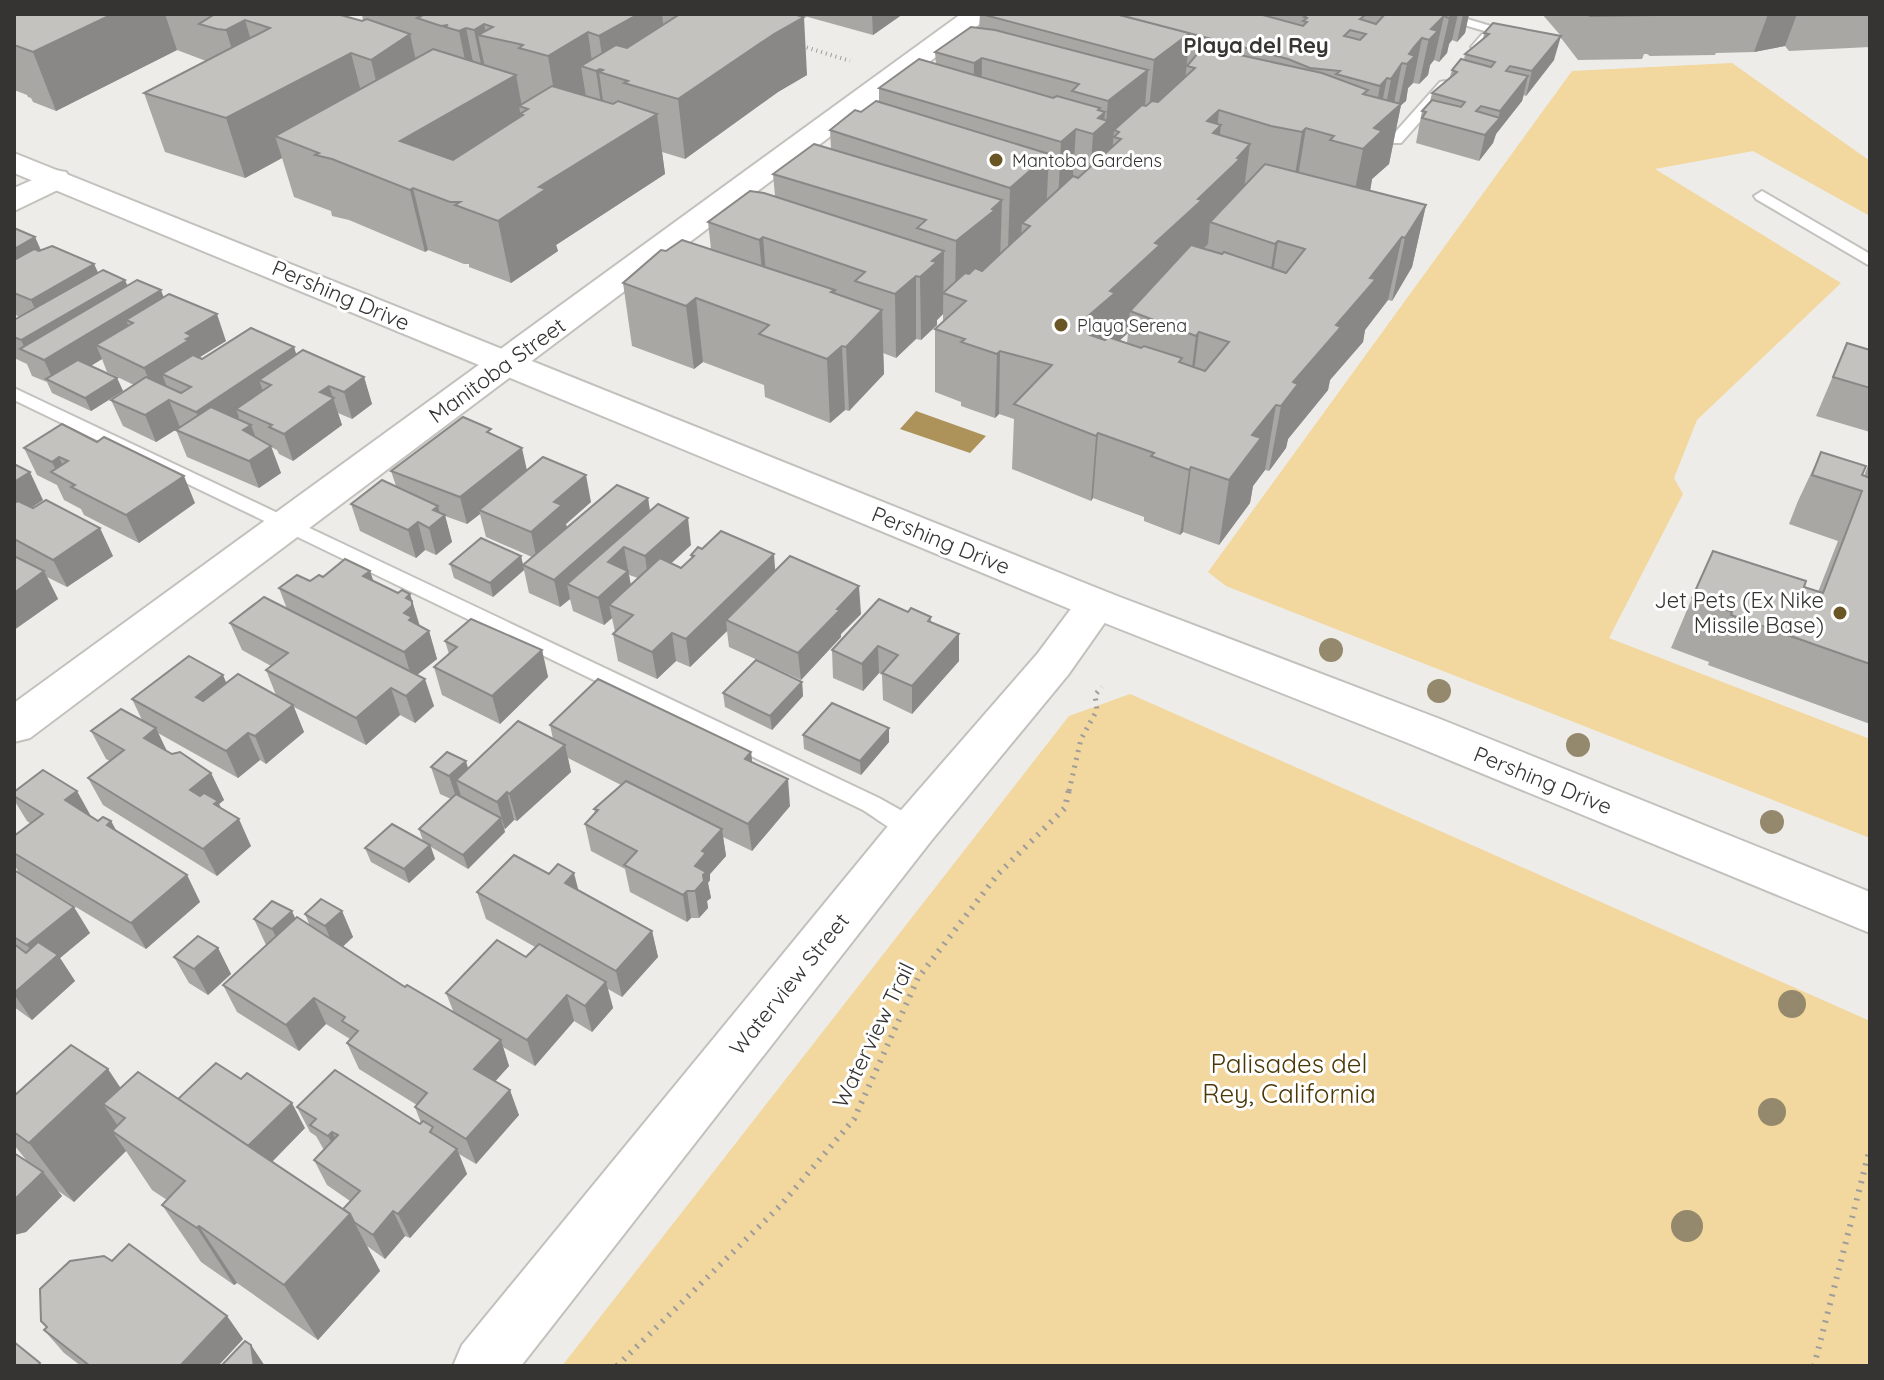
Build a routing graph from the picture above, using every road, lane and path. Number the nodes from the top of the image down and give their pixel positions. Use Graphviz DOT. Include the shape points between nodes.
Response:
graph roads {
  1 [pos="979,14"];
  2 [pos="1433,14"];
  3 [pos="799,45"];
  4 [pos="897,74"];
  5 [pos="1396,140"];
  6 [pos="14,162"];
  7 [pos="55,179"];
  8 [pos="1762,196"];
  9 [pos="14,201"];
  10 [pos="1870,261"];
  11 [pos="507,364"];
  12 [pos="14,393"];
  13 [pos="285,525"];
  14 [pos="1097,604"];
  15 [pos="1102,687"];
  16 [pos="14,726"];
  17 [pos="914,828"];
  18 [pos="1870,913"];
  19 [pos="1870,1148"];
  20 [pos="483,1366"];
  21 [pos="617,1366"];
  22 [pos="1814,1366"];
  1 -- 4 [label="street, Manitoba Street"];
  2 -- 5 [label="lane" via="1494,29"];
  3 -- 4 [label="path"];
  4 -- 11 [label="street, Manitoba Street"];
  6 -- 7 [label="street, Pershing Drive"];
  7 -- 9 [label="street"];
  7 -- 11 [label="street, Pershing Drive"];
  8 -- 10 [label="lane"];
  11 -- 13 [label="street, Manitoba Street"];
  11 -- 14 [label="street, Pershing Drive"];
  12 -- 13 [label="lane"];
  13 -- 16 [label="street, Manitoba Street"];
  13 -- 17 [label="lane"];
  14 -- 17 [label="street, Waterview Street"];
  14 -- 18 [label="street, Pershing Drive"];
  15 -- 21 [label="path, Waterview Trail" via="1081,739 1065,808 998,874 918,978 854,1119 781,1205"];
  17 -- 20 [label="street, Waterview Street"];
  19 -- 22 [label="path"];
}
